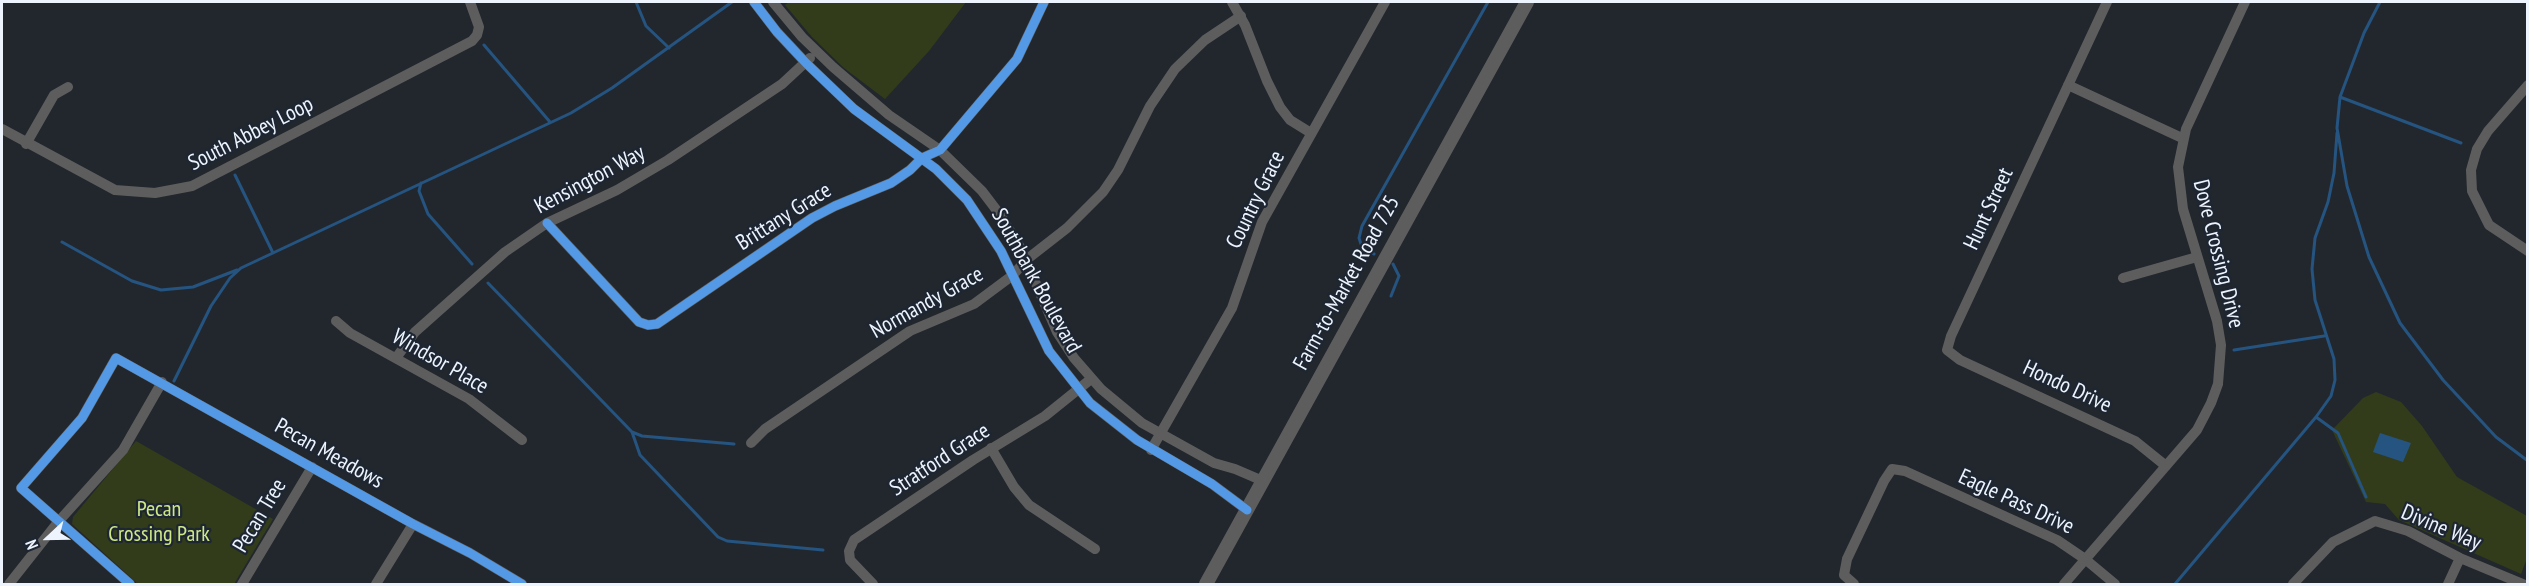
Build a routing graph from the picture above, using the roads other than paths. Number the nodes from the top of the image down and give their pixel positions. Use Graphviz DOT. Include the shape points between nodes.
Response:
graph roads {
  1 [pos="470,2"];
  2 [pos="754,2"];
  3 [pos="773,2"];
  4 [pos="1044,2"];
  5 [pos="1232,2"];
  6 [pos="1385,2"];
  7 [pos="1527,2"];
  8 [pos="2107,2"];
  9 [pos="2245,2"];
  10 [pos="1241,16"];
  11 [pos="817,52"];
  12 [pos="806,63"];
  13 [pos="2068,85"];
  14 [pos="2528,85"];
  15 [pos="68,87"];
  16 [pos="2,129"];
  17 [pos="1311,133"];
  18 [pos="2182,138"];
  19 [pos="26,144"];
  20 [pos="940,150"];
  21 [pos="922,158"];
  22 [pos="547,223"];
  23 [pos="2528,251"];
  24 [pos="2197,257"];
  25 [pos="1026,260"];
  26 [pos="1013,275"];
  27 [pos="2122,278"];
  28 [pos="336,321"];
  29 [pos="1947,350"];
  30 [pos="396,358"];
  31 [pos="1091,379"];
  32 [pos="162,382"];
  33 [pos="1079,391"];
  34 [pos="1160,433"];
  35 [pos="522,440"];
  36 [pos="751,443"];
  37 [pos="991,448"];
  38 [pos="1151,450"];
  39 [pos="1222,466"];
  40 [pos="2166,466"];
  41 [pos="312,467"];
  42 [pos="1263,481"];
  43 [pos="1212,484"];
  44 [pos="1247,510"];
  45 [pos="58,522"];
  46 [pos="413,524"];
  47 [pos="1095,549"];
  48 [pos="2460,558"];
  49 [pos="2085,559"];
  50 [pos="515,583"];
  51 [pos="9,585"];
  52 [pos="130,585"];
  53 [pos="242,585"];
  54 [pos="375,585"];
  55 [pos="873,585"];
  56 [pos="1206,585"];
  57 [pos="1854,585"];
  58 [pos="2064,585"];
  59 [pos="2115,585"];
  60 [pos="2293,585"];
  61 [pos="2448,585"];
  62 [pos="2523,585"];
  1 -- 19 [label="street, South Abbey Loop" via="479,27 472,41 192,186 155,194 115,190"];
  2 -- 12 [label="street, Southbank Boulevard"];
  3 -- 11 [label="street, Southbank Boulevard"];
  4 -- 20 [label="street, Brittany Grace" via="1017,58"];
  5 -- 10 [label="street"];
  6 -- 17 [label="street, Country Grace"];
  7 -- 42 [label="street, Farm-to-Market Road 725"];
  8 -- 13 [label="street, Hunt Street"];
  9 -- 18 [label="street, Dove Crossing Drive"];
  10 -- 17 [label="street" via="1280,107 1290,120"];
  10 -- 25 [label="street, Normandy Grace" via="1205,40 1175,69 1150,106 1107,187 1077,219"];
  11 -- 12 [label="street, Kensington Way"];
  11 -- 20 [label="street, Southbank Boulevard" via="865,95"];
  12 -- 21 [label="street, Southbank Boulevard" via="854,109"];
  12 -- 22 [label="street, Kensington Way" via="782,84 659,166"];
  13 -- 18 [label="street"];
  13 -- 29 [label="street, Hunt Street"];
  14 -- 23 [label="street" via="2487,131 2471,170 2472,191 2490,225"];
  15 -- 19 [label="street" via="54,95"];
  16 -- 19 [label="street, South Abbey Loop"];
  17 -- 34 [label="street, Country Grace" via="1257,233 1229,313"];
  18 -- 24 [label="street, Dove Crossing Drive" via="2178,174"];
  20 -- 21 [label="street, Brittany Grace"];
  20 -- 25 [label="street, Southbank Boulevard" via="988,198"];
  21 -- 22 [label="street, Brittany Grace" via="891,183 812,218 661,322 648,326 636,319"];
  21 -- 26 [label="street, Southbank Boulevard" via="971,206"];
  22 -- 30 [label="street, Kensington Way" via="492,262 408,339"];
  24 -- 27 [label="street"];
  24 -- 40 [label="street, Dove Crossing Drive" via="2217,321 2221,366 2211,403 2197,430"];
  25 -- 26 [label="street, Normandy Grace"];
  25 -- 31 [label="street, Southbank Boulevard" via="1050,319"];
  26 -- 33 [label="street, Southbank Boulevard" via="1041,338"];
  26 -- 36 [label="street, Normandy Grace" via="974,304 910,331 765,429"];
  28 -- 30 [label="street, Windsor Place"];
  29 -- 40 [label="street, Hondo Drive" via="1960,360 2135,441"];
  30 -- 35 [label="street, Windsor Place" via="474,403"];
  31 -- 33 [label="street, Stratford Grace"];
  31 -- 34 [label="street, Southbank Boulevard" via="1120,407"];
  32 -- 41 [label="street, Pecan Meadows"];
  32 -- 45 [label="street" via="123,450"];
  32 -- 45 [label="street, Pecan Meadows" via="116,358 82,418 21,488"];
  33 -- 37 [label="street, Stratford Grace"];
  33 -- 38 [label="street, Southbank Boulevard" via="1110,421"];
  34 -- 38 [label="street, Country Grace"];
  34 -- 39 [label="street, Southbank Boulevard"];
  37 -- 47 [label="street" via="1029,505"];
  37 -- 55 [label="street, Stratford Grace" via="854,540 850,560"];
  38 -- 43 [label="street, Southbank Boulevard"];
  39 -- 42 [label="street, Southbank Boulevard"];
  39 -- 43 [label="street"];
  40 -- 49 [label="street, Dove Crossing Drive"];
  41 -- 46 [label="street, Pecan Meadows"];
  41 -- 53 [label="street, Pecan Tree"];
  42 -- 44 [label="street, Farm-to-Market Road 725"];
  43 -- 44 [label="street, Southbank Boulevard"];
  44 -- 56 [label="street, Farm-to-Market Road 725"];
  45 -- 51 [label="street"];
  45 -- 52 [label="street"];
  46 -- 50 [label="street, Pecan Meadows" via="470,553"];
  46 -- 54 [label="street"];
  48 -- 60 [label="street, Divine Way" via="2408,531 2375,521 2333,542"];
  48 -- 61 [label="street"];
  48 -- 62 [label="street, Divine Way"];
  49 -- 57 [label="street, Eagle Pass Drive" via="2057,540 1905,471 1892,469 1847,559 1844,575"];
  49 -- 58 [label="street, Dove Crossing Drive"];
  49 -- 59 [label="street, Eagle Pass Drive"];
}
